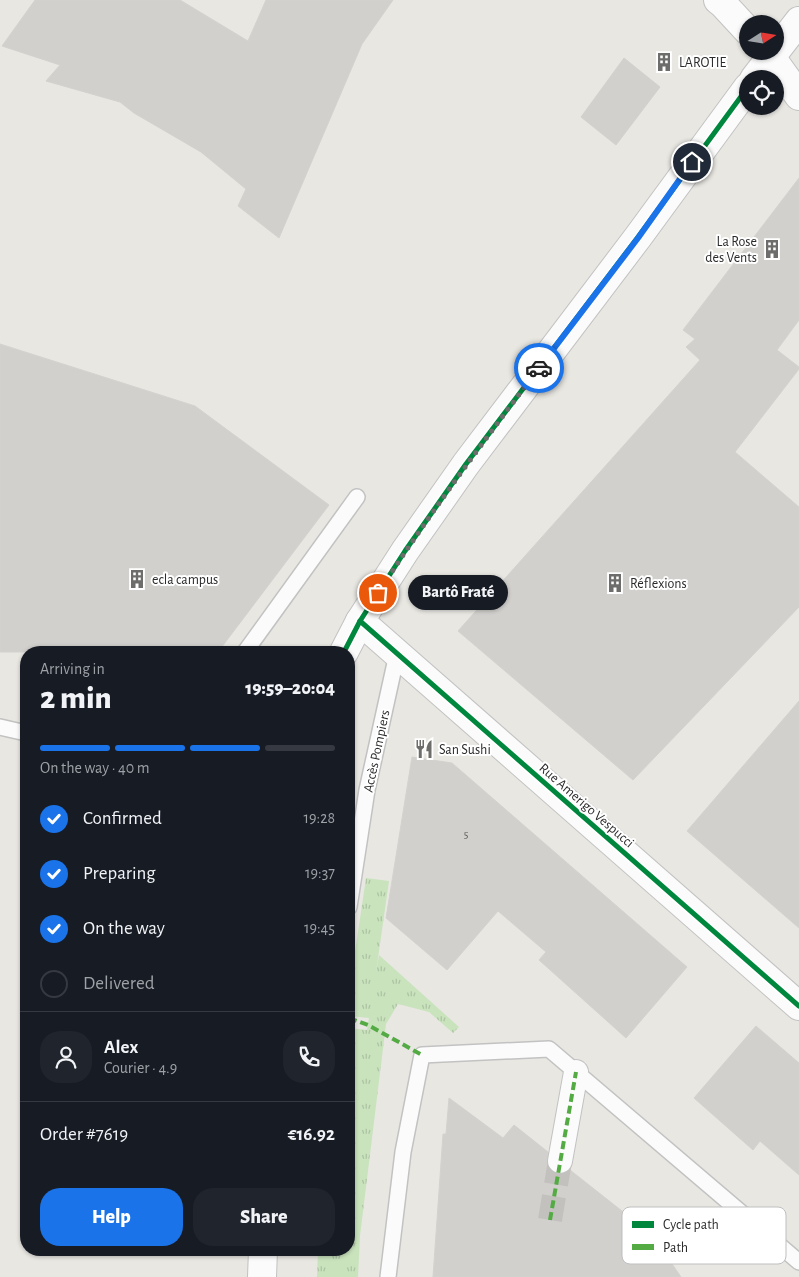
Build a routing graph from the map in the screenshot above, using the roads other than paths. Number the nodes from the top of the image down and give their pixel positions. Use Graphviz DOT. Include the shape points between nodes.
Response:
graph roads {
  1 [pos="718,0"];
  2 [pos="739,21"];
  3 [pos="799,21"];
  4 [pos="784,37"];
  5 [pos="772,60"];
  6 [pos="799,96"];
  7 [pos="739,99"];
  8 [pos="356,498"];
  9 [pos="360,621"];
  10 [pos="249,646"];
  11 [pos="347,646"];
  12 [pos="397,654"];
  13 [pos="0,726"];
  14 [pos="20,731"];
  15 [pos="355,868"];
  16 [pos="799,1006"];
  17 [pos="576,1072"];
  18 [pos="560,1162"];
  19 [pos="734,1207"];
  20 [pos="786,1251"];
  21 [pos="263,1256"];
  22 [pos="799,1262"];
  23 [pos="262,1277"];
  24 [pos="388,1277"];
  1 -- 2 [label="street"];
  3 -- 4 [label="street"];
  5 -- 6 [label="street"];
  7 -- 9 [label="street" via="466,464"];
  8 -- 10 [label="lane"];
  9 -- 11 [label="street"];
  9 -- 12 [label="street, Rue Amerigo Vespucci"];
  12 -- 15 [label="lane, Accès Pompiers" via="367,790"];
  12 -- 16 [label="street, Rue Amerigo Vespucci"];
  13 -- 14 [label="lane"];
  17 -- 18 [label="street"];
  17 -- 19 [label="lane"];
  17 -- 24 [label="lane" via="549,1049 422,1054 403,1152"];
  20 -- 22 [label="lane"];
  21 -- 23 [label="street"];
}
